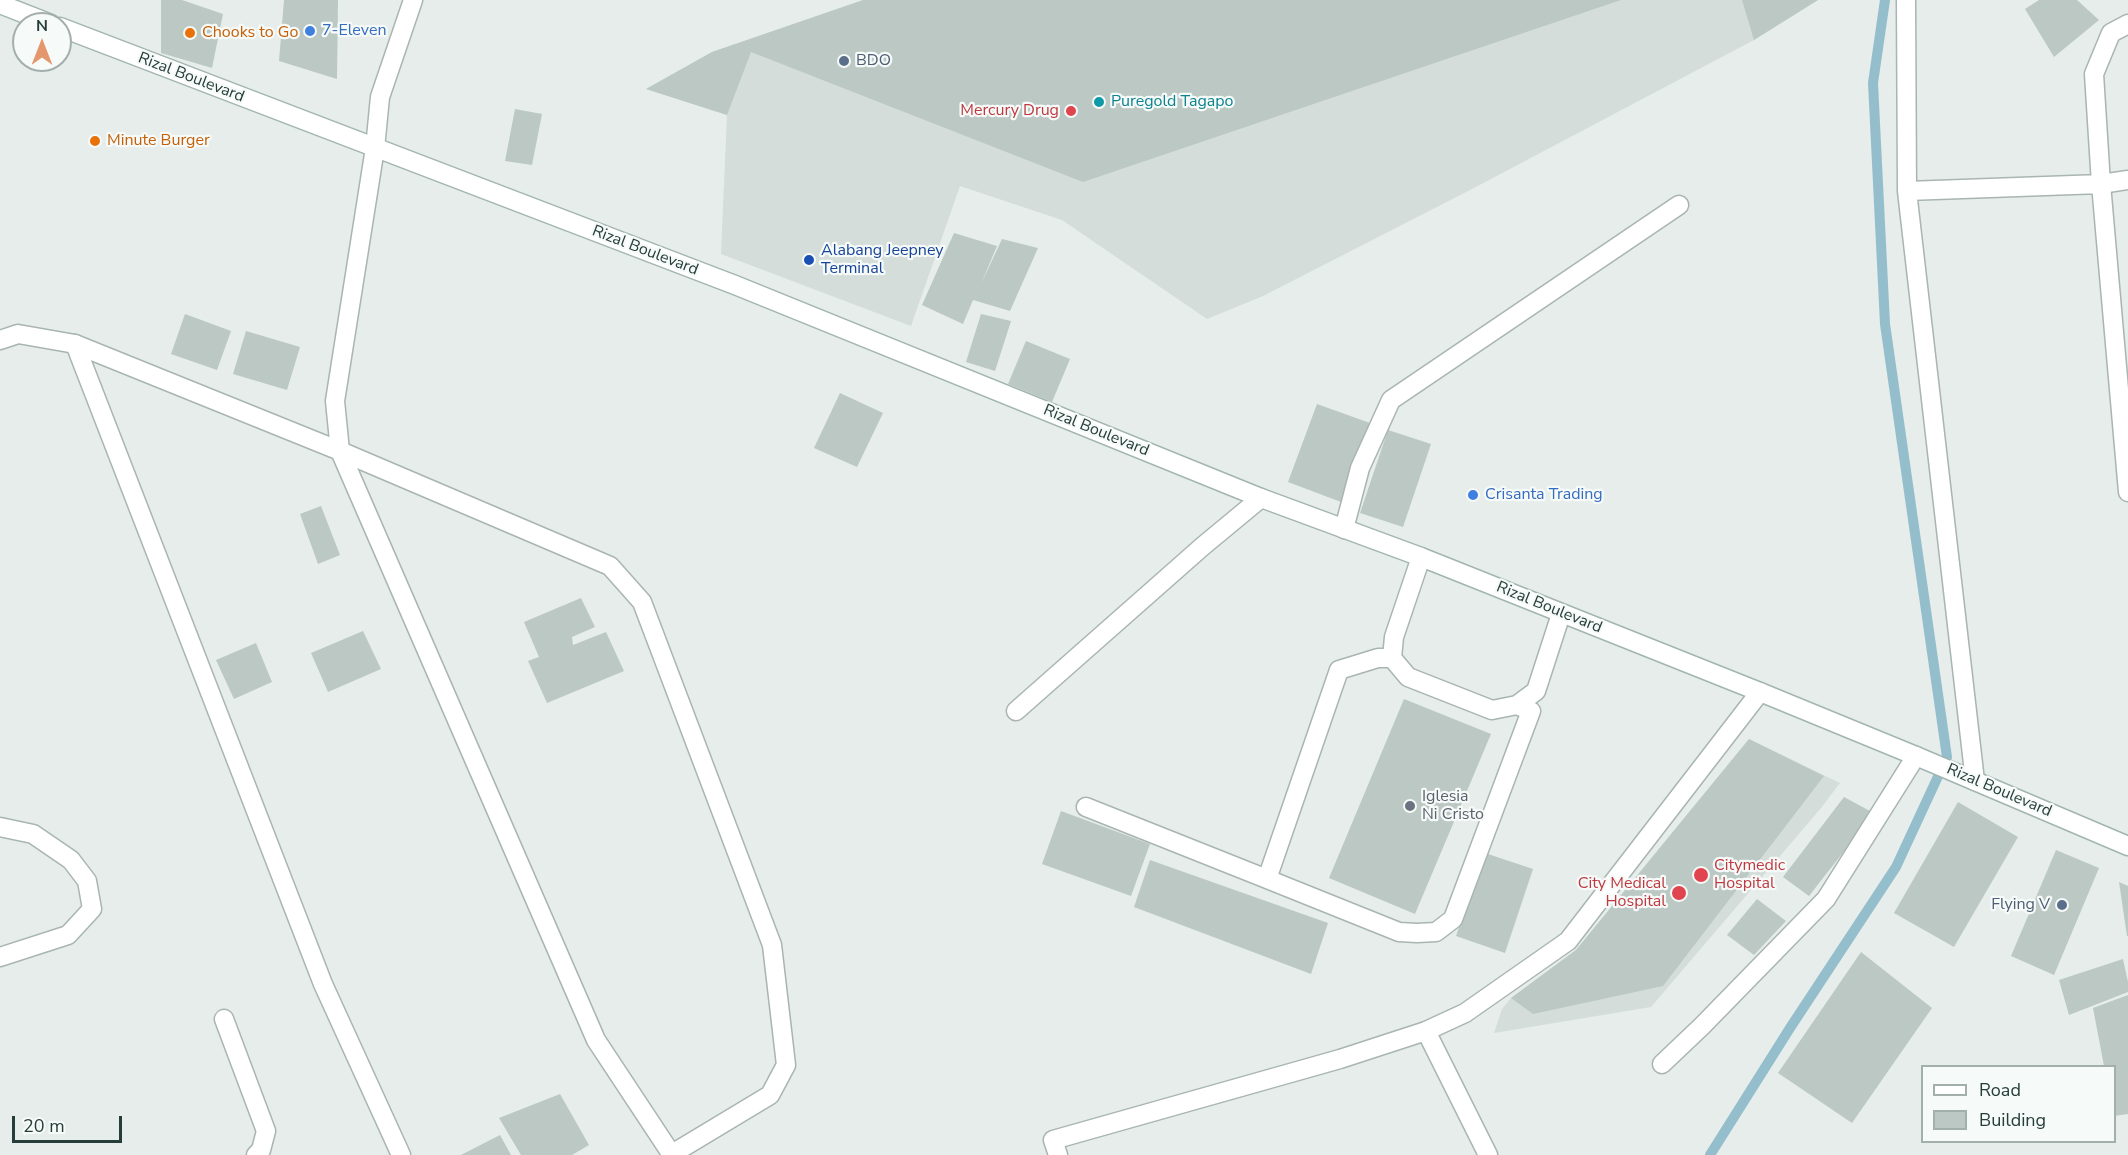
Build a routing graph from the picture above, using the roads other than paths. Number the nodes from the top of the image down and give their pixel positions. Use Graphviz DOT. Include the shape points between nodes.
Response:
graph roads {
  1 [pos="413,0"];
  2 [pos="1906,0"];
  3 [pos="0,4"];
  4 [pos="20,12"];
  5 [pos="2128,24"];
  6 [pos="72,32"];
  7 [pos="375,148"];
  8 [pos="2128,180"];
  9 [pos="2101,184"];
  10 [pos="1907,191"];
  11 [pos="1679,205"];
  12 [pos="2121,325"];
  13 [pos="0,340"];
  14 [pos="75,344"];
  15 [pos="340,451"];
  16 [pos="2128,492"];
  17 [pos="1261,498"];
  18 [pos="1344,529"];
  19 [pos="1421,557"];
  20 [pos="1561,614"];
  21 [pos="1392,658"];
  22 [pos="1760,692"];
  23 [pos="1517,705"];
  24 [pos="1016,711"];
  25 [pos="1922,758"];
  26 [pos="1969,778"];
  27 [pos="1086,807"];
  28 [pos="0,827"];
  29 [pos="2128,846"];
  30 [pos="1267,879"];
  31 [pos="0,957"];
  32 [pos="224,1020"];
  33 [pos="1426,1031"];
  34 [pos="1662,1064"];
  35 [pos="256,1155"];
  36 [pos="401,1155"];
  37 [pos="672,1155"];
  38 [pos="1058,1155"];
  39 [pos="1488,1155"];
  1 -- 7 [label="street" via="380,97"];
  2 -- 10 [label="street"];
  3 -- 4 [label="street"];
  5 -- 9 [label="street" via="2111,33 2094,74"];
  6 -- 7 [label="street, Rizal Boulevard"];
  7 -- 15 [label="street" via="335,401"];
  7 -- 17 [label="street, Rizal Boulevard" via="746,289"];
  8 -- 9 [label="street"];
  9 -- 10 [label="street"];
  9 -- 12 [label="street"];
  10 -- 26 [label="street"];
  11 -- 18 [label="street" via="1390,400 1360,468"];
  12 -- 16 [label="street"];
  13 -- 14 [label="street" via="18,334"];
  14 -- 15 [label="street"];
  14 -- 36 [label="street" via="323,984"];
  15 -- 37 [label="street" via="596,1040"];
  15 -- 37 [label="street" via="610,566 642,602 772,945 786,1065 771,1095"];
  17 -- 18 [label="street, Rizal Boulevard"];
  17 -- 24 [label="street"];
  18 -- 19 [label="street, Rizal Boulevard"];
  19 -- 20 [label="street, Rizal Boulevard"];
  19 -- 21 [label="street" via="1394,637"];
  20 -- 22 [label="street, Rizal Boulevard"];
  20 -- 23 [label="street" via="1536,691"];
  21 -- 23 [label="street" via="1408,677 1492,710"];
  21 -- 30 [label="street" via="1378,658 1339,670"];
  22 -- 25 [label="street, Rizal Boulevard"];
  22 -- 33 [label="street" via="1568,941 1465,1013"];
  23 -- 30 [label="street" via="1531,711 1453,919 1436,932 1399,932"];
  25 -- 26 [label="street, Rizal Boulevard"];
  25 -- 34 [label="street" via="1826,899"];
  26 -- 29 [label="street, Rizal Boulevard"];
  27 -- 30 [label="street"];
  28 -- 31 [label="street" via="33,834 71,860 87,881 92,909 68,934"];
  32 -- 35 [label="street" via="266,1131"];
  33 -- 38 [label="street" via="1053,1140"];
  33 -- 39 [label="street"];
}
